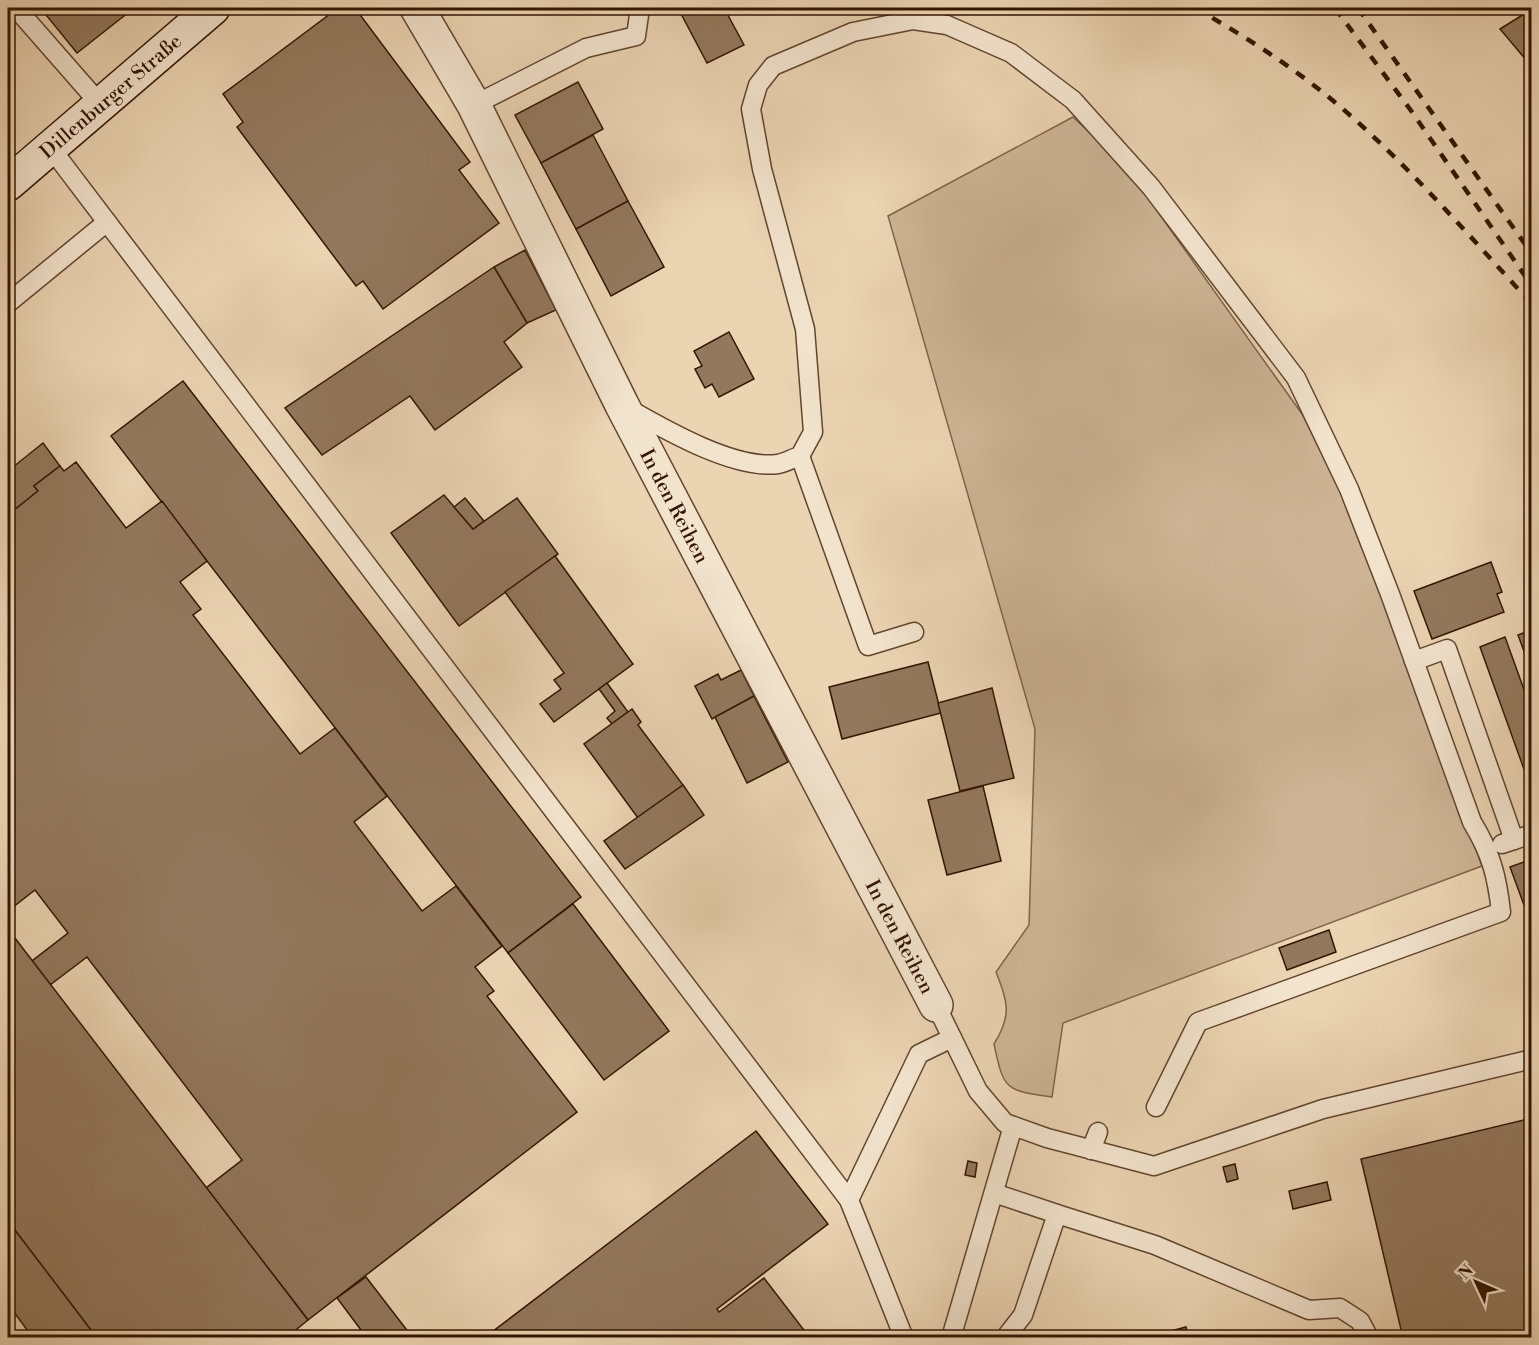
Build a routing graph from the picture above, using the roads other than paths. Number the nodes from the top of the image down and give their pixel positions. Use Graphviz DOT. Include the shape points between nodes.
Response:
graph roads {
  1 [pos="15,8"];
  2 [pos="213,8"];
  3 [pos="417,8"];
  4 [pos="640,8"];
  5 [pos="100,104"];
  6 [pos="474,105"];
  7 [pos="51,147"];
  8 [pos="8,184"];
  9 [pos="107,222"];
  10 [pos="8,303"];
  11 [pos="622,405"];
  12 [pos="800,456"];
  13 [pos="914,632"];
  14 [pos="1414,661"];
  15 [pos="1532,834"];
  16 [pos="1514,840"];
  17 [pos="1489,848"];
  18 [pos="936,1005"];
  19 [pos="952,1038"];
  20 [pos="1532,1059"];
  21 [pos="1156,1107"];
  22 [pos="1013,1126"];
  23 [pos="1098,1132"];
  24 [pos="1091,1150"];
  25 [pos="994,1193"];
  26 [pos="849,1200"];
  27 [pos="1057,1214"];
  28 [pos="904,1338"];
  29 [pos="951,1338"];
  30 [pos="1005,1338"];
  31 [pos="1369,1338"];
  1 -- 5 [label="lane"];
  2 -- 5 [label="street, Dillenburger Straße"];
  3 -- 6 [label="street, In den Reihen"];
  4 -- 6 [label="lane" via="636,36 586,48"];
  5 -- 7 [label="street, Dillenburger Straße"];
  6 -- 11 [label="street, In den Reihen"];
  7 -- 8 [label="street, Dillenburger Straße"];
  7 -- 9 [label="lane"];
  9 -- 10 [label="lane"];
  9 -- 26 [label="lane"];
  11 -- 12 [label="lane" via="681,438 736,460 777,464"];
  11 -- 18 [label="street, In den Reihen"];
  12 -- 13 [label="lane" via="868,646"];
  12 -- 14 [label="lane" via="813,432 805,329 762,169 752,109 758,85 773,66 853,32 913,20 947,25 1011,53 1072,100 1151,187 1296,378 1349,489"];
  14 -- 16 [label="lane" via="1447,649"];
  14 -- 17 [label="lane" via="1472,822"];
  15 -- 16 [label="lane"];
  16 -- 17 [label="lane"];
  17 -- 21 [label="lane" via="1501,912 1198,1022"];
  18 -- 19 [label="lane"];
  19 -- 22 [label="lane" via="978,1091 1005,1123"];
  19 -- 26 [label="lane" via="919,1054"];
  20 -- 24 [label="lane" via="1323,1109 1154,1166"];
  22 -- 24 [label="lane"];
  22 -- 25 [label="lane"];
  23 -- 24 [label="lane"];
  25 -- 27 [label="lane"];
  25 -- 29 [label="lane"];
  26 -- 28 [label="lane"];
  27 -- 30 [label="lane" via="1023,1315"];
  27 -- 31 [label="lane" via="1155,1245 1310,1310 1340,1308 1360,1321"];
}
